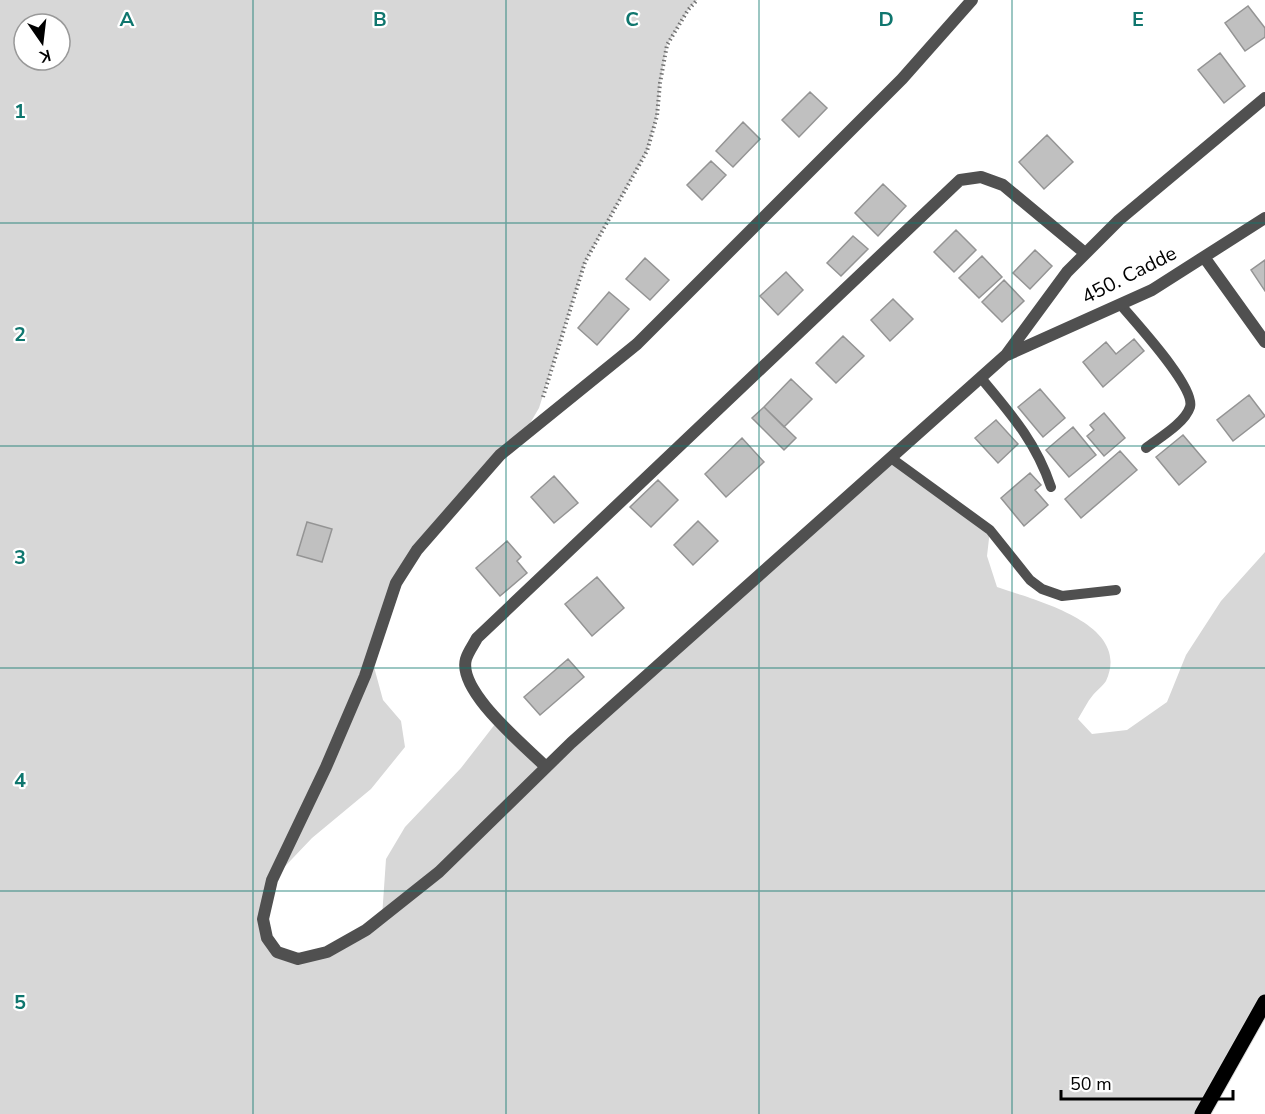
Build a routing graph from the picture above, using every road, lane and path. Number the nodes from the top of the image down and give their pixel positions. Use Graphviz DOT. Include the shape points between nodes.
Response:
graph roads {
  1 [pos="697,0"];
  2 [pos="972,0"];
  3 [pos="1265,98"];
  4 [pos="1265,218"];
  5 [pos="1085,253"];
  6 [pos="1204,257"];
  7 [pos="1120,304"];
  8 [pos="1265,342"];
  9 [pos="1006,355"];
  10 [pos="981,378"];
  11 [pos="542,399"];
  12 [pos="1146,448"];
  13 [pos="891,458"];
  14 [pos="1052,487"];
  15 [pos="1116,590"];
  16 [pos="546,767"];
  17 [pos="1265,1002"];
  18 [pos="1202,1114"];
  1 -- 11 [label="path" via="667,45 657,116 647,151 585,262"];
  2 -- 16 [label="street" via="902,79 637,344 500,455 417,550 396,583 365,676 272,880 262,919 267,938 278,952 298,958 327,952 366,930 439,873"];
  3 -- 5 [label="street"];
  4 -- 6 [label="street, 450. Cadde"];
  5 -- 9 [label="street"];
  5 -- 16 [label="street" via="1003,185 981,177 960,180 477,638 466,659 467,680 478,697"];
  6 -- 7 [label="street, 450. Cadde" via="1152,290"];
  6 -- 8 [label="street"];
  7 -- 9 [label="street, 450. Cadde"];
  7 -- 12 [label="lane" via="1173,369 1191,404 1186,415"];
  9 -- 10 [label="street"];
  10 -- 13 [label="street"];
  10 -- 14 [label="lane" via="1022,427 1041,458"];
  13 -- 15 [label="lane" via="990,530 1042,590 1062,596"];
  13 -- 16 [label="street"];
  17 -- 18 [label="main road"];
}
